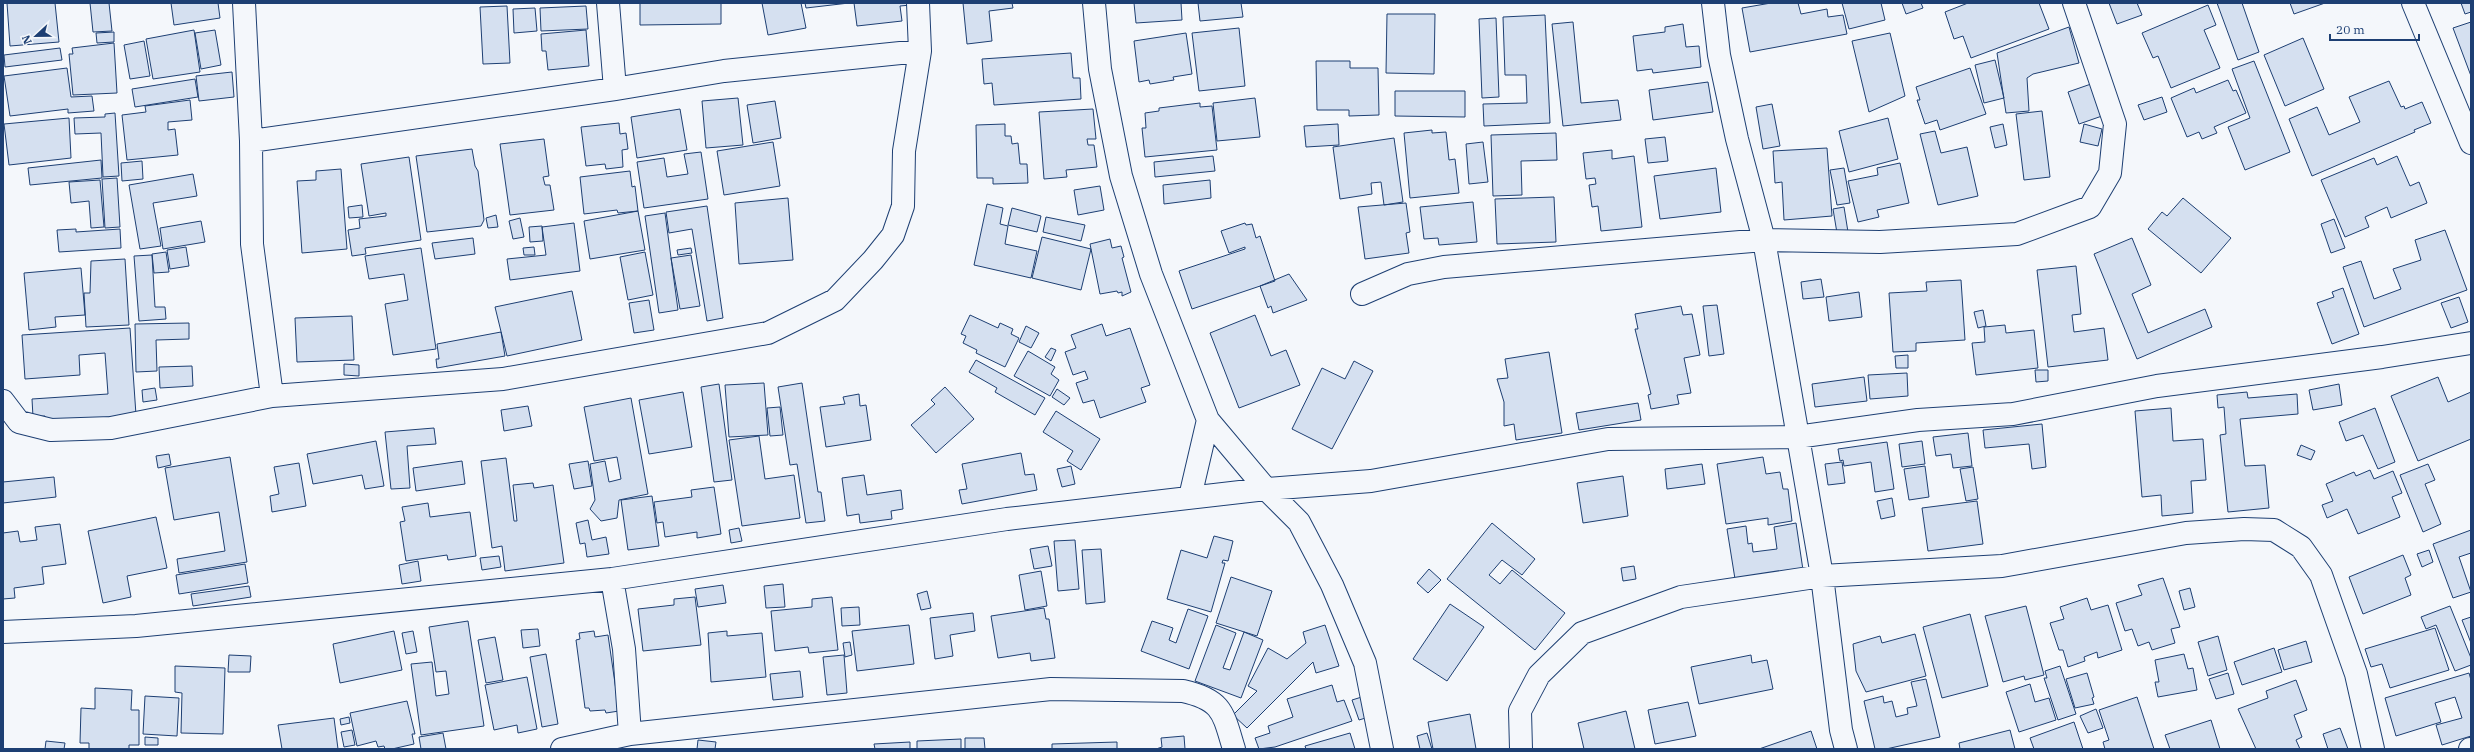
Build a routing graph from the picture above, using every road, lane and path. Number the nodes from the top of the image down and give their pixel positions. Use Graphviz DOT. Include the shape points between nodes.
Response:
graph roads {
  1 [pos="244,3"];
  2 [pos="608,3"];
  3 [pos="918,3"];
  4 [pos="1094,3"];
  5 [pos="1713,3"];
  6 [pos="2074,3"];
  7 [pos="2413,3"];
  8 [pos="920,51"];
  9 [pos="615,89"];
  10 [pos="251,141"];
  11 [pos="2471,141"];
  12 [pos="1764,240"];
  13 [pos="1362,294"];
  14 [pos="2471,343"];
  15 [pos="272,396"];
  16 [pos="3,401"];
  17 [pos="1208,420"];
  18 [pos="1797,437"];
  19 [pos="1266,489"];
  20 [pos="1190,497"];
  21 [pos="1822,576"];
  22 [pos="612,579"];
  23 [pos="3,632"];
  24 [pos="630,734"];
  25 [pos="562,749"];
  26 [pos="1234,749"];
  27 [pos="1382,749"];
  28 [pos="1521,749"];
  29 [pos="1846,749"];
  30 [pos="2373,749"];
  1 -- 10 [label="street"];
  2 -- 9 [label="street"];
  3 -- 8 [label="street"];
  4 -- 17 [label="street" via="1100,69 1121,176 1151,274"];
  5 -- 12 [label="street" via="1719,55 1749,188"];
  6 -- 12 [label="street" via="2114,124 2110,173 2090,207 2017,234 1880,242"];
  7 -- 11 [label="street"];
  8 -- 9 [label="street" via="724,71"];
  8 -- 15 [label="street" via="904,151 903,206 893,235 835,300 768,333 503,379"];
  9 -- 10 [label="street"];
  10 -- 15 [label="street" via="252,244"];
  12 -- 13 [label="street" via="1444,267 1408,274"];
  12 -- 18 [label="street"];
  14 -- 18 [label="street" via="2157,386 2013,414 1918,420"];
  15 -- 16 [label="street" via="111,428 51,430 19,422"];
  17 -- 19 [label="street"];
  17 -- 20 [label="street"];
  18 -- 19 [label="street" via="1608,439 1371,481"];
  18 -- 21 [label="street"];
  19 -- 20 [label="street"];
  19 -- 27 [label="street" via="1299,522 1332,585 1365,663"];
  20 -- 22 [label="street" via="1007,519"];
  21 -- 28 [label="street" via="1681,597 1582,633 1539,675 1520,711"];
  21 -- 29 [label="street" via="1840,730"];
  21 -- 30 [label="street" via="2002,566 2186,533 2244,529 2274,530 2301,547 2321,575 2356,674"];
  22 -- 23 [label="street" via="136,626"];
  22 -- 24 [label="street" via="624,649"];
  24 -- 25 [label="street"];
  24 -- 26 [label="street" via="1051,689 1175,691 1199,695 1218,706 1223,712"];
}
